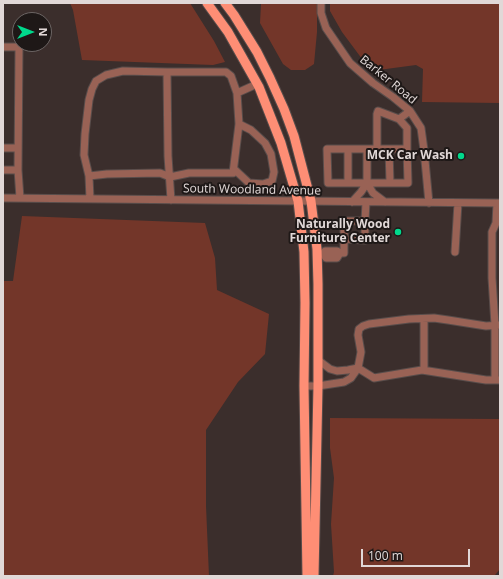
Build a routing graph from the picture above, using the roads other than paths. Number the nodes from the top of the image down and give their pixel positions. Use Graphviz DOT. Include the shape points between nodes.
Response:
graph roads {
  1 [pos="207,3"];
  2 [pos="225,3"];
  3 [pos="321,3"];
  4 [pos="3,47"];
  5 [pos="166,72"];
  6 [pos="257,84"];
  7 [pos="237,93"];
  8 [pos="410,111"];
  9 [pos="399,119"];
  10 [pos="239,124"];
  11 [pos="3,148"];
  12 [pos="18,148"];
  13 [pos="348,149"];
  14 [pos="367,149"];
  15 [pos="377,149"];
  16 [pos="390,149"];
  17 [pos="407,149"];
  18 [pos="234,169"];
  19 [pos="3,170"];
  20 [pos="18,170"];
  21 [pos="89,176"];
  22 [pos="170,177"];
  23 [pos="348,183"];
  24 [pos="367,183"];
  25 [pos="390,183"];
  26 [pos="3,198"];
  27 [pos="20,198"];
  28 [pos="90,199"];
  29 [pos="171,200"];
  30 [pos="298,201"];
  31 [pos="311,201"];
  32 [pos="352,202"];
  33 [pos="366,202"];
  34 [pos="385,202"];
  35 [pos="429,203"];
  36 [pos="458,203"];
  37 [pos="499,203"];
  38 [pos="365,221"];
  39 [pos="344,239"];
  40 [pos="455,252"];
  41 [pos="320,254"];
  42 [pos="424,319"];
  43 [pos="498,325"];
  44 [pos="318,360"];
  45 [pos="358,368"];
  46 [pos="424,370"];
  47 [pos="498,380"];
  48 [pos="304,386"];
  49 [pos="318,386"];
  50 [pos="307,576"];
  51 [pos="314,576"];
  1 -- 6 [label="main road" via="228,32"];
  2 -- 31 [label="main road" via="257,52 284,110 294,136"];
  3 -- 8 [label="street, Barker Road" via="326,28 350,62"];
  4 -- 12 [label="street" via="19,47"];
  5 -- 7 [label="street" via="226,72 231,76"];
  5 -- 21 [label="street" via="123,71 106,75 96,81 89,100 85,134 84,155"];
  5 -- 22 [label="street"];
  6 -- 7 [label="street"];
  6 -- 30 [label="main road" via="281,143"];
  7 -- 10 [label="street"];
  8 -- 9 [label="street"];
  8 -- 35 [label="street, Barker Road" via="421,128"];
  9 -- 15 [label="street" via="378,111"];
  9 -- 17 [label="street" via="407,128"];
  10 -- 18 [label="street"];
  10 -- 18 [label="street" via="251,130 265,143 274,172 272,181 263,184 249,183"];
  11 -- 12 [label="street"];
  12 -- 20 [label="street"];
  13 -- 14 [label="street"];
  13 -- 23 [label="street"];
  13 -- 23 [label="street" via="327,149 328,183"];
  14 -- 15 [label="street"];
  14 -- 24 [label="street"];
  15 -- 16 [label="street"];
  16 -- 17 [label="street"];
  16 -- 25 [label="street"];
  17 -- 25 [label="street" via="408,183"];
  18 -- 22 [label="street" via="233,173 189,173"];
  19 -- 20 [label="street"];
  20 -- 27 [label="street"];
  21 -- 22 [label="street" via="160,173"];
  21 -- 28 [label="street"];
  22 -- 29 [label="street"];
  23 -- 24 [label="street"];
  24 -- 25 [label="street"];
  24 -- 32 [label="street"];
  24 -- 34 [label="street" via="373,193"];
  26 -- 27 [label="street, South Woodland Avenue"];
  27 -- 28 [label="street, South Woodland Avenue"];
  28 -- 29 [label="street, South Woodland Avenue"];
  29 -- 30 [label="street, South Woodland Avenue"];
  30 -- 31 [label="street, South Woodland Avenue"];
  30 -- 48 [label="main road" via="304,259"];
  31 -- 32 [label="street, South Woodland Avenue"];
  31 -- 41 [label="main road"];
  32 -- 33 [label="street, South Woodland Avenue"];
  33 -- 34 [label="street, South Woodland Avenue"];
  33 -- 38 [label="street"];
  34 -- 35 [label="street, South Woodland Avenue"];
  35 -- 36 [label="street, South Woodland Avenue"];
  36 -- 37 [label="street, South Woodland Avenue"];
  36 -- 40 [label="street"];
  37 -- 43 [label="street" via="492,232 492,278"];
  38 -- 39 [label="street" via="344,221"];
  38 -- 39 [label="street" via="365,240"];
  39 -- 41 [label="street" via="344,253 325,250"];
  41 -- 44 [label="main road"];
  42 -- 43 [label="street"];
  42 -- 45 [label="street" via="363,326 359,329 358,335 361,352"];
  42 -- 46 [label="street"];
  43 -- 47 [label="street"];
  44 -- 45 [label="street" via="337,371"];
  44 -- 49 [label="main road"];
  45 -- 46 [label="street" via="374,378"];
  45 -- 49 [label="street" via="351,378 344,382"];
  46 -- 47 [label="street"];
  48 -- 49 [label="street"];
  48 -- 50 [label="main road"];
  49 -- 51 [label="main road"];
}
